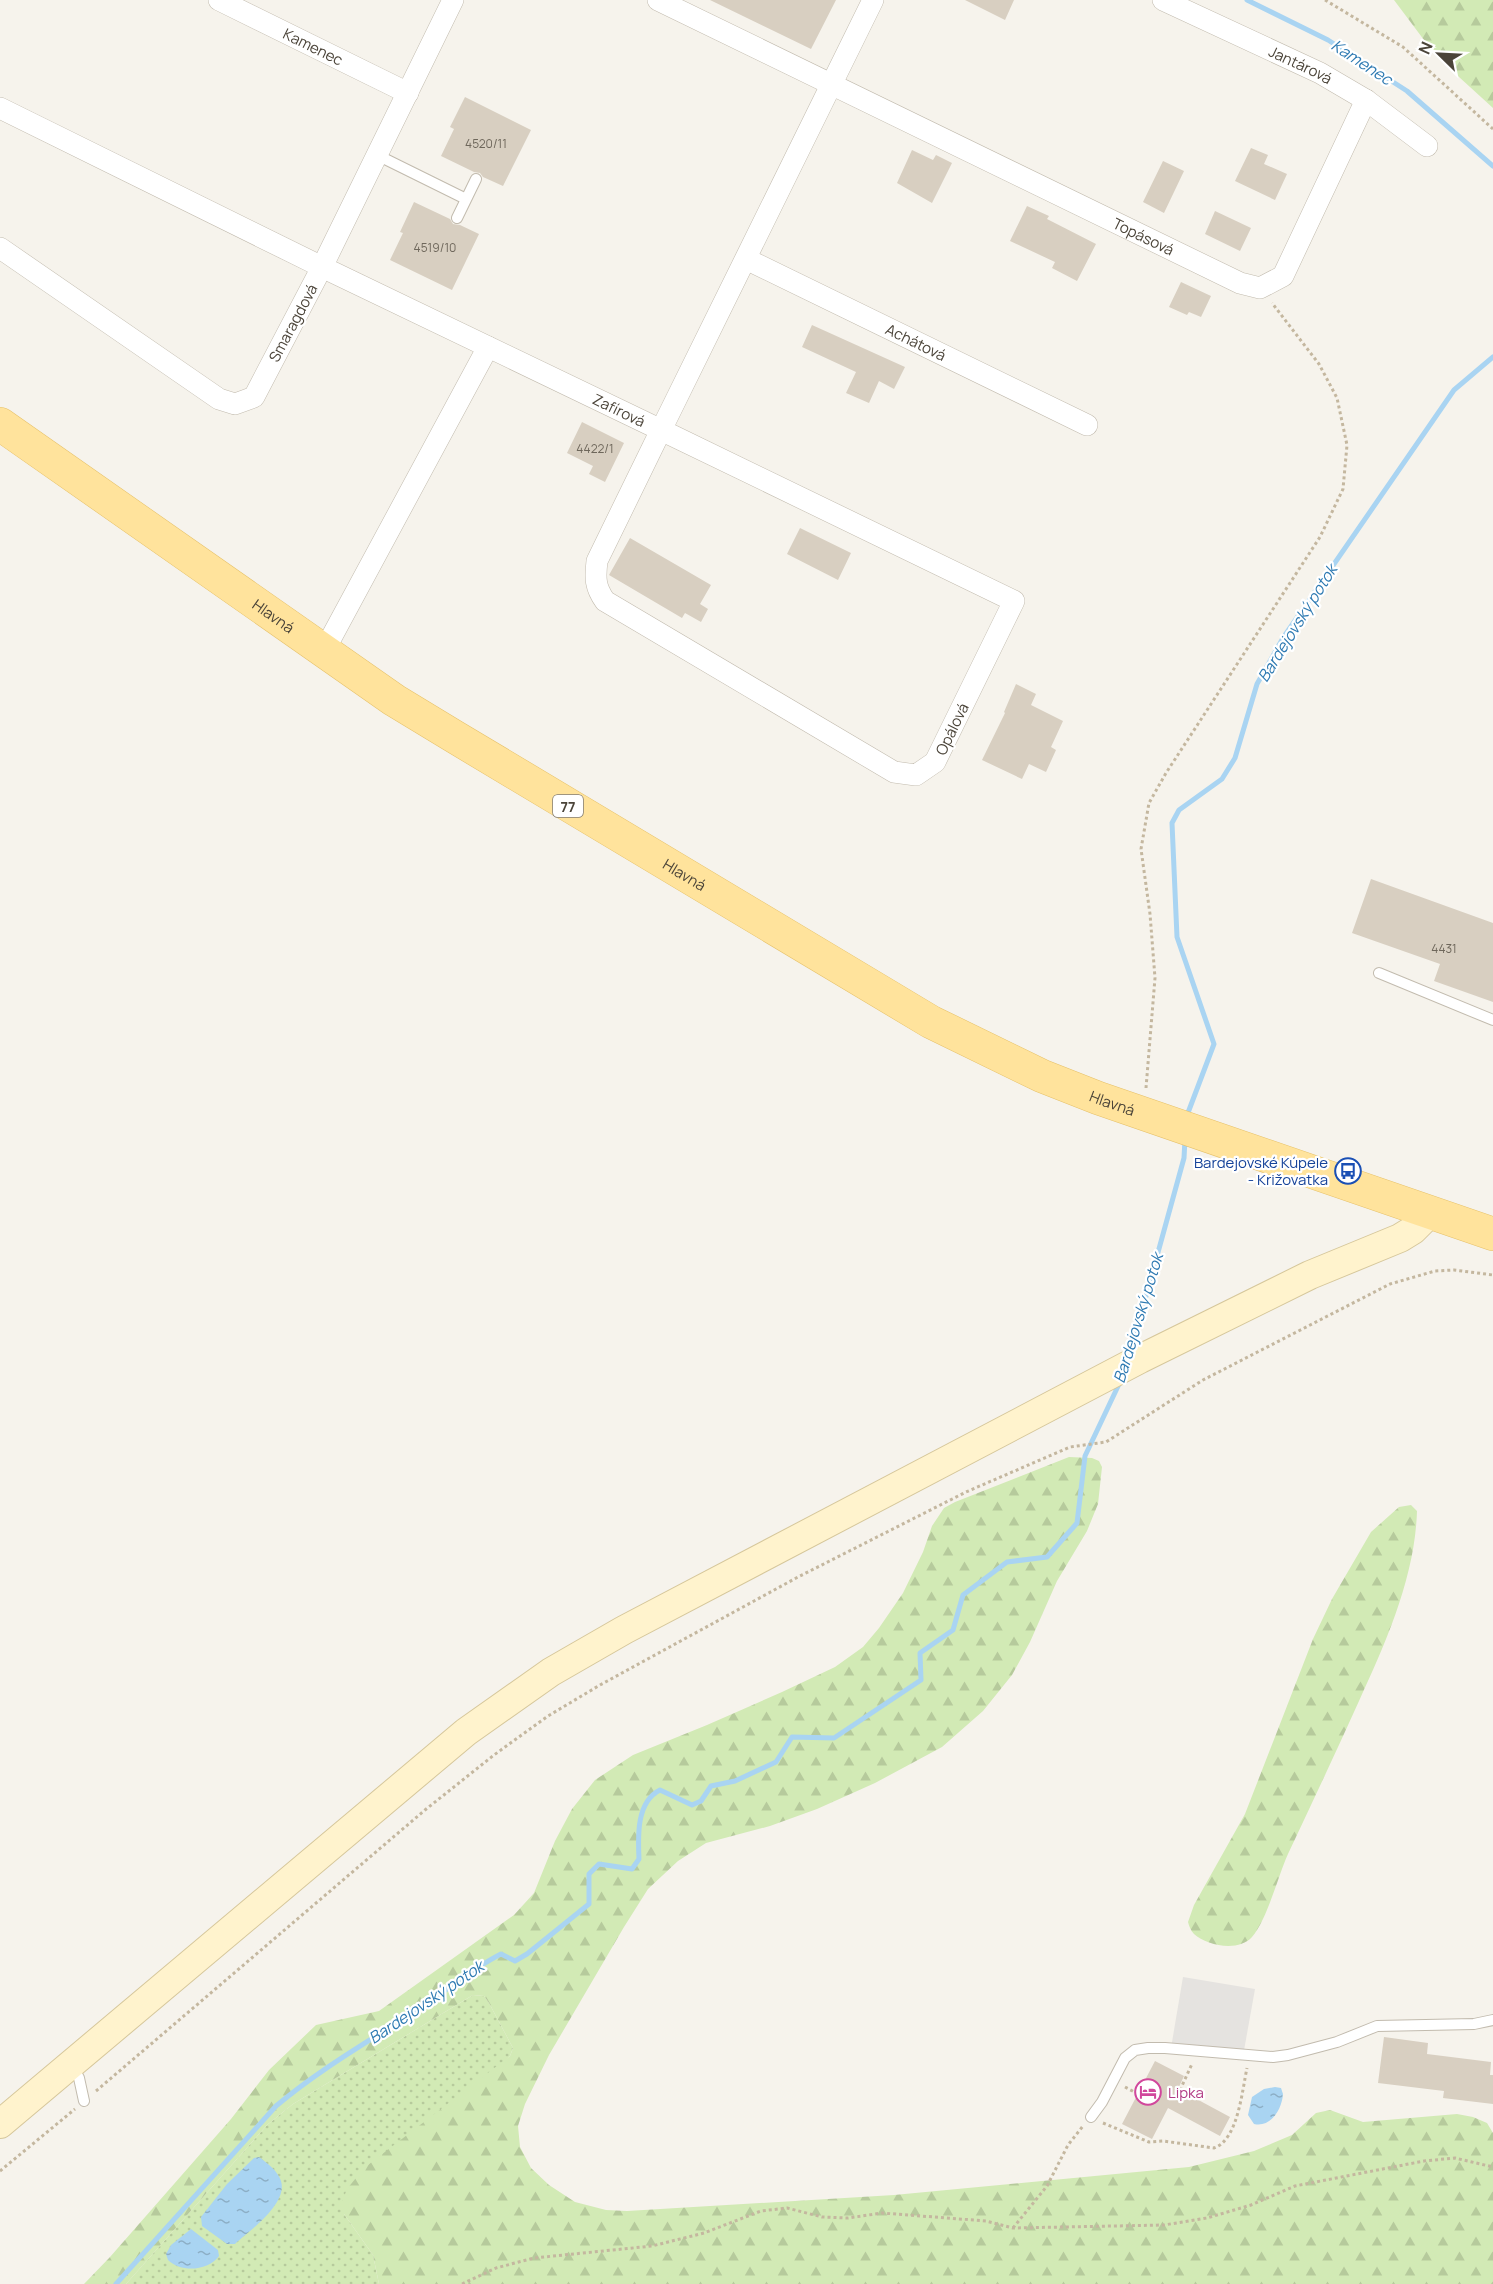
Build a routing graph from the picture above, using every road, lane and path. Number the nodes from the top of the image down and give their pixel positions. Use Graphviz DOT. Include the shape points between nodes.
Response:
graph roads {
  1 [pos="219,0"];
  2 [pos="453,0"];
  3 [pos="658,0"];
  4 [pos="873,0"];
  5 [pos="1162,0"];
  6 [pos="1325,0"];
  7 [pos="832,84"];
  8 [pos="408,93"];
  9 [pos="1366,100"];
  10 [pos="0,108"];
  11 [pos="1493,129"];
  12 [pos="1427,146"];
  13 [pos="377,155"];
  14 [pos="476,179"];
  15 [pos="466,199"];
  16 [pos="456,218"];
  17 [pos="0,248"];
  18 [pos="746,259"];
  19 [pos="322,267"];
  20 [pos="1260,288"];
  21 [pos="488,347"];
  22 [pos="0,424"];
  23 [pos="1088,425"];
  24 [pos="661,430"];
  25 [pos="324,651"];
  26 [pos="1379,973"];
  27 [pos="1493,1020"];
  28 [pos="1171,1124"];
  29 [pos="1430,1213"];
  30 [pos="1493,1234"];
  31 [pos="1493,1275"];
  32 [pos="1493,2020"];
  33 [pos="1195,2051"];
  34 [pos="1250,2056"];
  35 [pos="71,2064"];
  36 [pos="1180,2090"];
  37 [pos="84,2101"];
  38 [pos="1091,2117"];
  39 [pos="0,2124"];
  40 [pos="1493,2167"];
  41 [pos="0,2171"];
  42 [pos="1013,2228"];
  43 [pos="462,2284"];
  1 -- 8 [label="street, Kamenec"];
  2 -- 8 [label="street"];
  3 -- 7 [label="street"];
  4 -- 7 [label="street, Zafírová"];
  5 -- 9 [label="street, Jantárová" via="1320,73"];
  6 -- 11 [label="path" via="1403,47"];
  7 -- 18 [label="street, Zafírová"];
  7 -- 20 [label="street, Topásová" via="1240,283"];
  8 -- 13 [label="street"];
  9 -- 12 [label="street, Jantárová"];
  9 -- 20 [label="street" via="1283,276"];
  10 -- 19 [label="street, Smaragdová"];
  13 -- 15 [label="lane"];
  13 -- 19 [label="street"];
  14 -- 15 [label="lane"];
  15 -- 16 [label="lane"];
  17 -- 19 [label="street, Smaragdová" via="219,399 235,404 254,397"];
  18 -- 23 [label="street, Achátová"];
  18 -- 24 [label="street, Zafírová"];
  19 -- 21 [label="street, Zafírová"];
  20 -- 28 [label="path" via="1319,364 1337,398 1347,445 1343,489 1320,537 1149,803 1141,849"];
  21 -- 24 [label="street, Zafírová"];
  21 -- 25 [label="street"];
  22 -- 25 [label="main road, Hlavná / 77"];
  24 -- 24 [label="street, Opálová" via="1014,601 936,762 916,775 894,772 605,601 595,578 597,561"];
  25 -- 28 [label="main road, Hlavná / 77" via="454,737 931,1022 1042,1076"];
  26 -- 27 [label="lane"];
  28 -- 29 [label="main road, Hlavná / 77"];
  29 -- 30 [label="main road, 77"];
  29 -- 35 [label="street" via="1400,1238 1310,1275 1140,1359 624,1630 524,1689 423,1767"];
  31 -- 37 [label="path" via="1435,1271 1390,1284 1203,1380 1106,1442 1070,1447 966,1492 629,1668 548,1716 494,1755"];
  32 -- 34 [label="lane" via="1474,2024 1377,2026 1288,2055"];
  33 -- 34 [label="lane"];
  33 -- 36 [label="path"];
  33 -- 38 [label="lane" via="1135,2050 1125,2058"];
  34 -- 38 [label="path" via="1236,2117 1220,2146 1149,2142"];
  35 -- 37 [label="lane" via="80,2078"];
  35 -- 39 [label="street"];
  37 -- 41 [label="path"];
  38 -- 42 [label="path" via="1068,2145 1047,2186"];
  40 -- 42 [label="path" via="1455,2158 1424,2161 1295,2186 1251,2205 1164,2225"];
  42 -- 43 [label="path" via="986,2221 882,2213 822,2217 787,2208 761,2211 704,2233 652,2246 534,2258 496,2268"];
}
